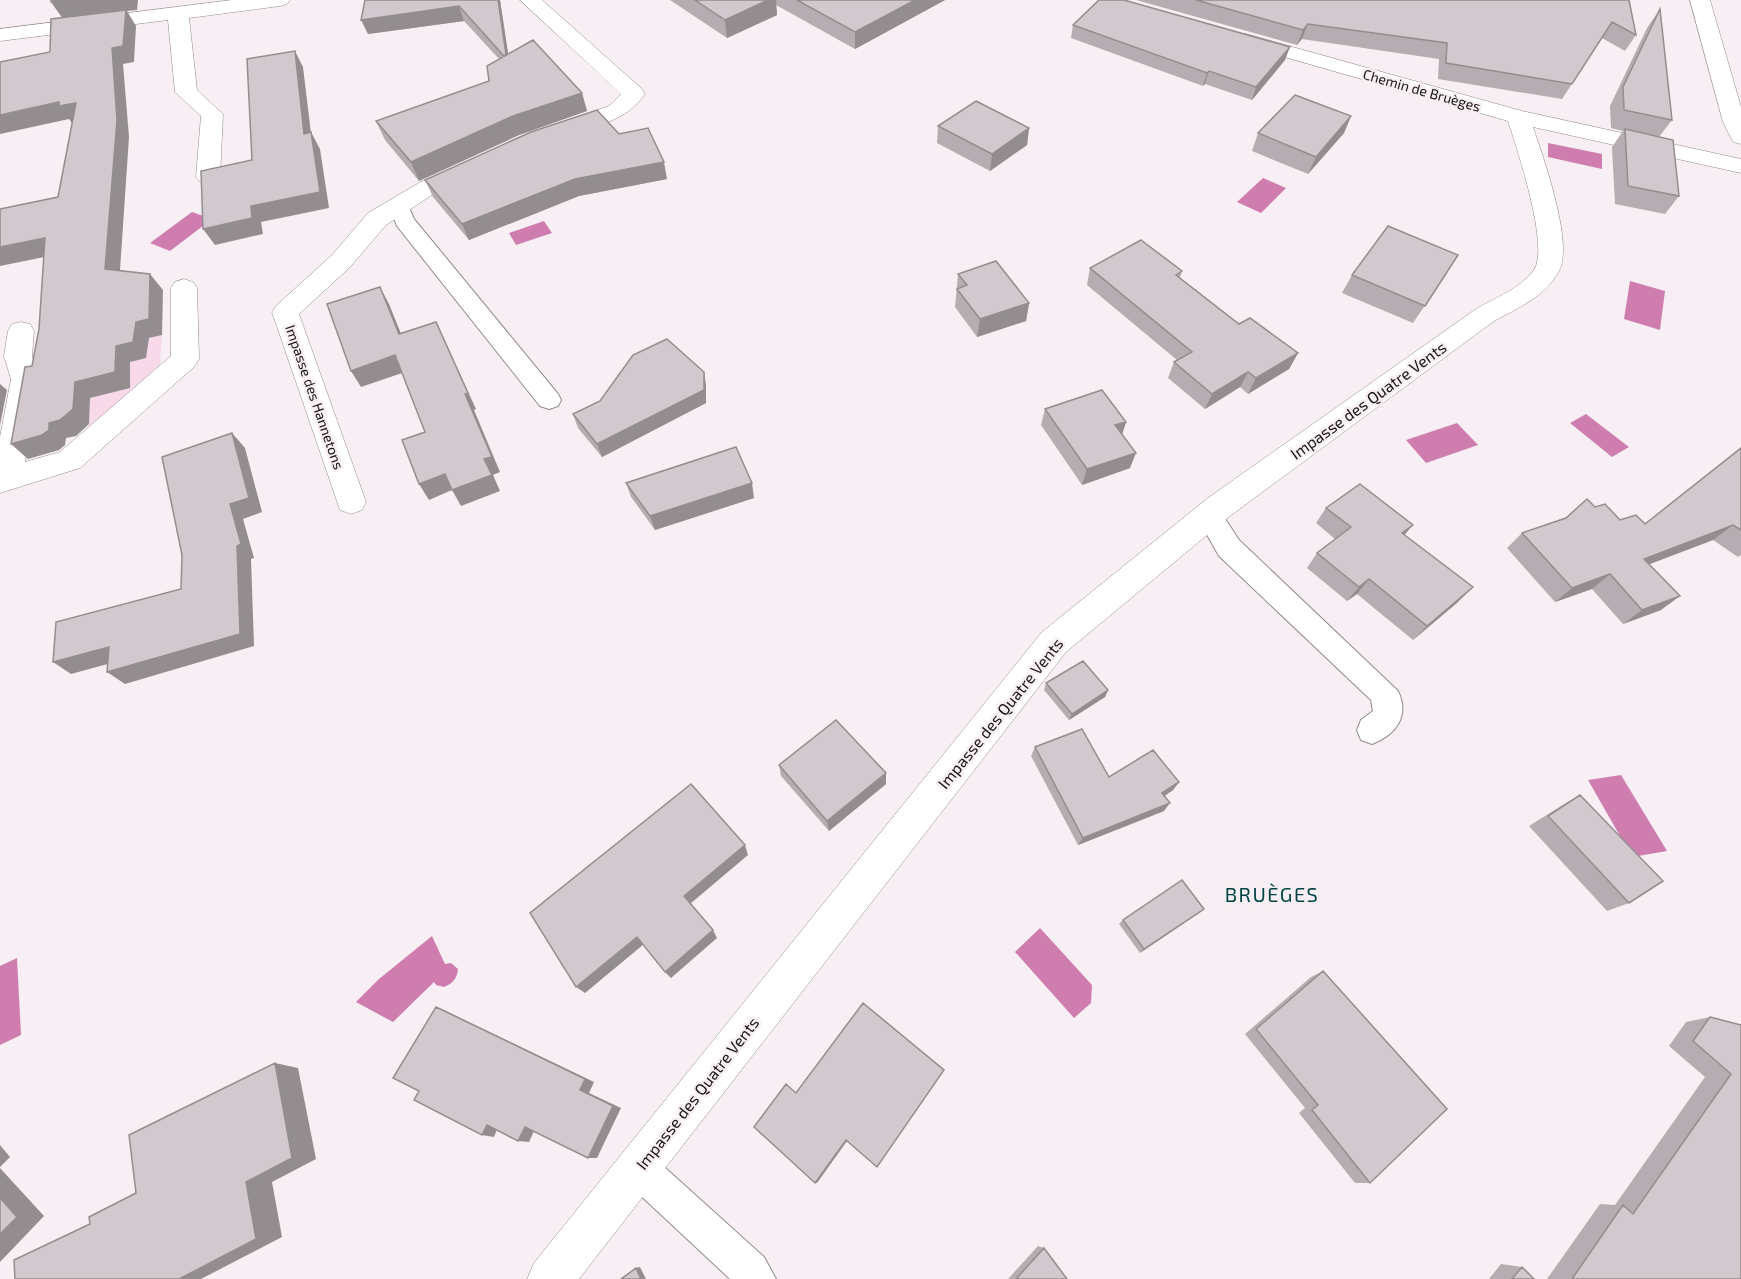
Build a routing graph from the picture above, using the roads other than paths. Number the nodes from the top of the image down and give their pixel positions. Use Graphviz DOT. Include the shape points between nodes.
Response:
graph roads {
  1 [pos="280,0"];
  2 [pos="530,0"];
  3 [pos="1700,0"];
  4 [pos="178,13"];
  5 [pos="1221,32"];
  6 [pos="0,35"];
  7 [pos="1518,117"];
  8 [pos="1741,137"];
  9 [pos="539,138"];
  10 [pos="488,160"];
  11 [pos="1741,166"];
  12 [pos="208,177"];
  13 [pos="399,205"];
  14 [pos="184,288"];
  15 [pos="21,331"];
  16 [pos="549,400"];
  17 [pos="4,479"];
  18 [pos="351,502"];
  19 [pos="1209,515"];
  20 [pos="1372,730"];
  21 [pos="638,1168"];
  22 [pos="550,1279"];
  23 [pos="756,1279"];
  1 -- 4 [label="street"];
  2 -- 9 [label="street" via="634,94 617,111"];
  3 -- 8 [label="street"];
  4 -- 6 [label="street"];
  4 -- 12 [label="street" via="186,92 212,114"];
  5 -- 7 [label="street, Chemin de Bruèges"];
  7 -- 11 [label="street, Chemin de Bruèges"];
  7 -- 19 [label="street, Impasse des Quatre Vents" via="1533,157 1551,245 1549,267 1530,290 1485,315"];
  10 -- 13 [label="street, Impasse des Hannetons"];
  13 -- 16 [label="lane" via="404,221"];
  13 -- 18 [label="street, Impasse des Hannetons" via="377,219 341,261 285,312"];
  14 -- 17 [label="street" via="185,359 70,460"];
  15 -- 17 [label="street" via="18,356 25,379"];
  19 -- 20 [label="lane" via="1228,548 1388,700 1388,717"];
  19 -- 21 [label="street, Impasse des Quatre Vents" via="1054,642"];
  21 -- 22 [label="street, Impasse des Quatre Vents"];
  21 -- 23 [label="lane"];
}
